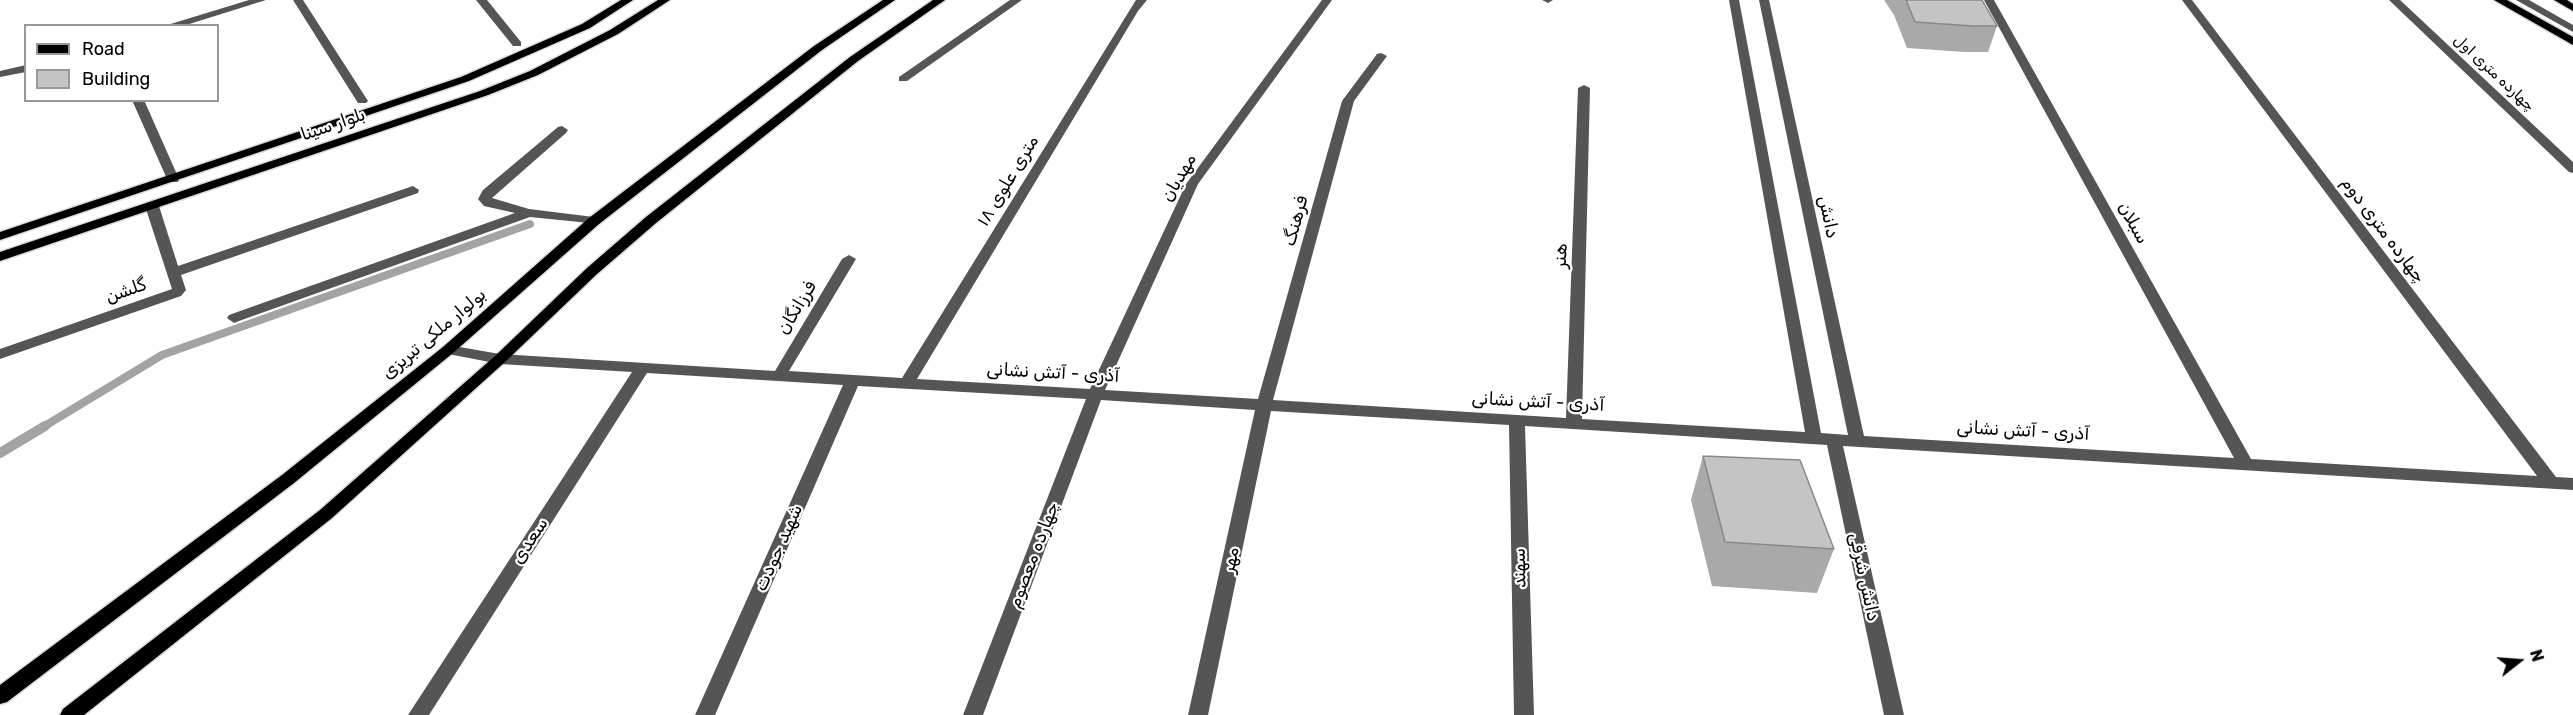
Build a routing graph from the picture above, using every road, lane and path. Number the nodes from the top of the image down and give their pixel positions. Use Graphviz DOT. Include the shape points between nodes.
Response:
graph roads {
  1 [pos="261,0"];
  2 [pos="298,0"];
  3 [pos="481,0"];
  4 [pos="628,0"];
  5 [pos="665,0"];
  6 [pos="890,0"];
  7 [pos="940,0"];
  8 [pos="1017,0"];
  9 [pos="1142,0"];
  10 [pos="1327,0"];
  11 [pos="1734,0"];
  12 [pos="1764,0"];
  13 [pos="1989,0"];
  14 [pos="2187,0"];
  15 [pos="2394,0"];
  16 [pos="2499,0"];
  17 [pos="2521,0"];
  18 [pos="2540,0"];
  19 [pos="2559,0"];
  20 [pos="2573,8"];
  21 [pos="2573,18"];
  22 [pos="176,24"];
  23 [pos="2573,29"];
  24 [pos="2573,42"];
  25 [pos="517,44"];
  26 [pos="1381,56"];
  27 [pos="24,69"];
  28 [pos="0,75"];
  29 [pos="903,79"];
  30 [pos="465,80"];
  31 [pos="1584,88"];
  32 [pos="484,93"];
  33 [pos="362,101"];
  34 [pos="139,102"];
  35 [pos="562,130"];
  36 [pos="2573,169"];
  37 [pos="173,179"];
  38 [pos="413,190"];
  39 [pos="152,206"];
  40 [pos="530,213"];
  41 [pos="594,221"];
  42 [pos="0,236"];
  43 [pos="0,256"];
  44 [pos="849,260"];
  45 [pos="173,273"];
  46 [pos="234,318"];
  47 [pos="448,350"];
  48 [pos="0,354"];
  49 [pos="500,359"];
  50 [pos="642,368"];
  51 [pos="779,376"];
  52 [pos="853,380"];
  53 [pos="907,383"];
  54 [pos="1095,395"];
  55 [pos="1264,405"];
  56 [pos="1517,420"];
  57 [pos="1574,424"];
  58 [pos="1814,438"];
  59 [pos="1834,439"];
  60 [pos="1857,441"];
  61 [pos="2246,464"];
  62 [pos="2551,483"];
  63 [pos="2573,484"];
  64 [pos="0,696"];
  65 [pos="70,715"];
  66 [pos="418,715"];
  67 [pos="705,715"];
  68 [pos="973,715"];
  69 [pos="1198,715"];
  70 [pos="1524,715"];
  71 [pos="1894,715"];
  1 -- 22 [label="street"];
  2 -- 33 [label="street"];
  3 -- 25 [label="street"];
  4 -- 30 [label="main road, بلوار سینا" via="586,26"];
  5 -- 32 [label="main road, بلوار سینا" via="614,32 534,73"];
  6 -- 41 [label="main road, بولوار ملکی تبریزی" via="818,48"];
  7 -- 49 [label="main road" via="854,59 651,220"];
  8 -- 29 [label="street"];
  9 -- 53 [label="street, ۱۸ متری علوی"];
  10 -- 54 [label="street, مهدیان" via="1192,184"];
  11 -- 58 [label="street"];
  12 -- 60 [label="street, دانش"];
  13 -- 61 [label="street, سبلان"];
  14 -- 62 [label="street, چهارده متری دوم"];
  15 -- 36 [label="street, چهارده متری اول"];
  16 -- 24 [label="main road"];
  17 -- 23 [label="street"];
  18 -- 21 [label="street"];
  19 -- 20 [label="main road"];
  26 -- 55 [label="street, فرهنگ" via="1348,101"];
  27 -- 28 [label="street"];
  30 -- 32 [label="main road"];
  30 -- 37 [label="main road, بلوار سینا"];
  31 -- 57 [label="street, هنر"];
  32 -- 39 [label="main road, بلوار سینا"];
  34 -- 37 [label="street"];
  35 -- 40 [label="street" via="488,193 485,200"];
  37 -- 42 [label="main road, بلوار سینا"];
  38 -- 45 [label="street"];
  39 -- 43 [label="main road, بلوار سینا"];
  39 -- 45 [label="street"];
  40 -- 41 [label="street"];
  40 -- 46 [label="street"];
  41 -- 47 [label="main road, بولوار ملکی تبریزی"];
  44 -- 51 [label="street, فرزانگان"];
  45 -- 48 [label="street, گلشن" via="178,290 162,300"];
  47 -- 49 [label="street, آذرى - آتش نشانى"];
  47 -- 64 [label="main road, بولوار ملکی تبریزی" via="288,479"];
  49 -- 50 [label="street, آذرى - آتش نشانى"];
  49 -- 65 [label="main road" via="326,514"];
  50 -- 51 [label="street, آذرى - آتش نشانى"];
  50 -- 66 [label="street, سعدی"];
  51 -- 52 [label="street, آذرى - آتش نشانى"];
  52 -- 53 [label="street, آذرى - آتش نشانى"];
  52 -- 67 [label="street, شهید جودت"];
  53 -- 54 [label="street, آذرى - آتش نشانى"];
  54 -- 55 [label="street, آذرى - آتش نشانى"];
  54 -- 68 [label="street, چهارده معصوم"];
  55 -- 56 [label="street, آذرى - آتش نشانى"];
  55 -- 69 [label="street, مهر"];
  56 -- 57 [label="street, آذرى - آتش نشانى"];
  56 -- 70 [label="street, سهند"];
  57 -- 58 [label="street, آذرى - آتش نشانى"];
  58 -- 59 [label="street, آذرى - آتش نشانى"];
  59 -- 60 [label="street, آذرى - آتش نشانى"];
  59 -- 71 [label="street, دانش شرقی"];
  60 -- 61 [label="street, آذرى - آتش نشانى"];
  61 -- 62 [label="street, آذرى - آتش نشانى"];
  62 -- 63 [label="street, آذرى - آتش نشانى"];
}
